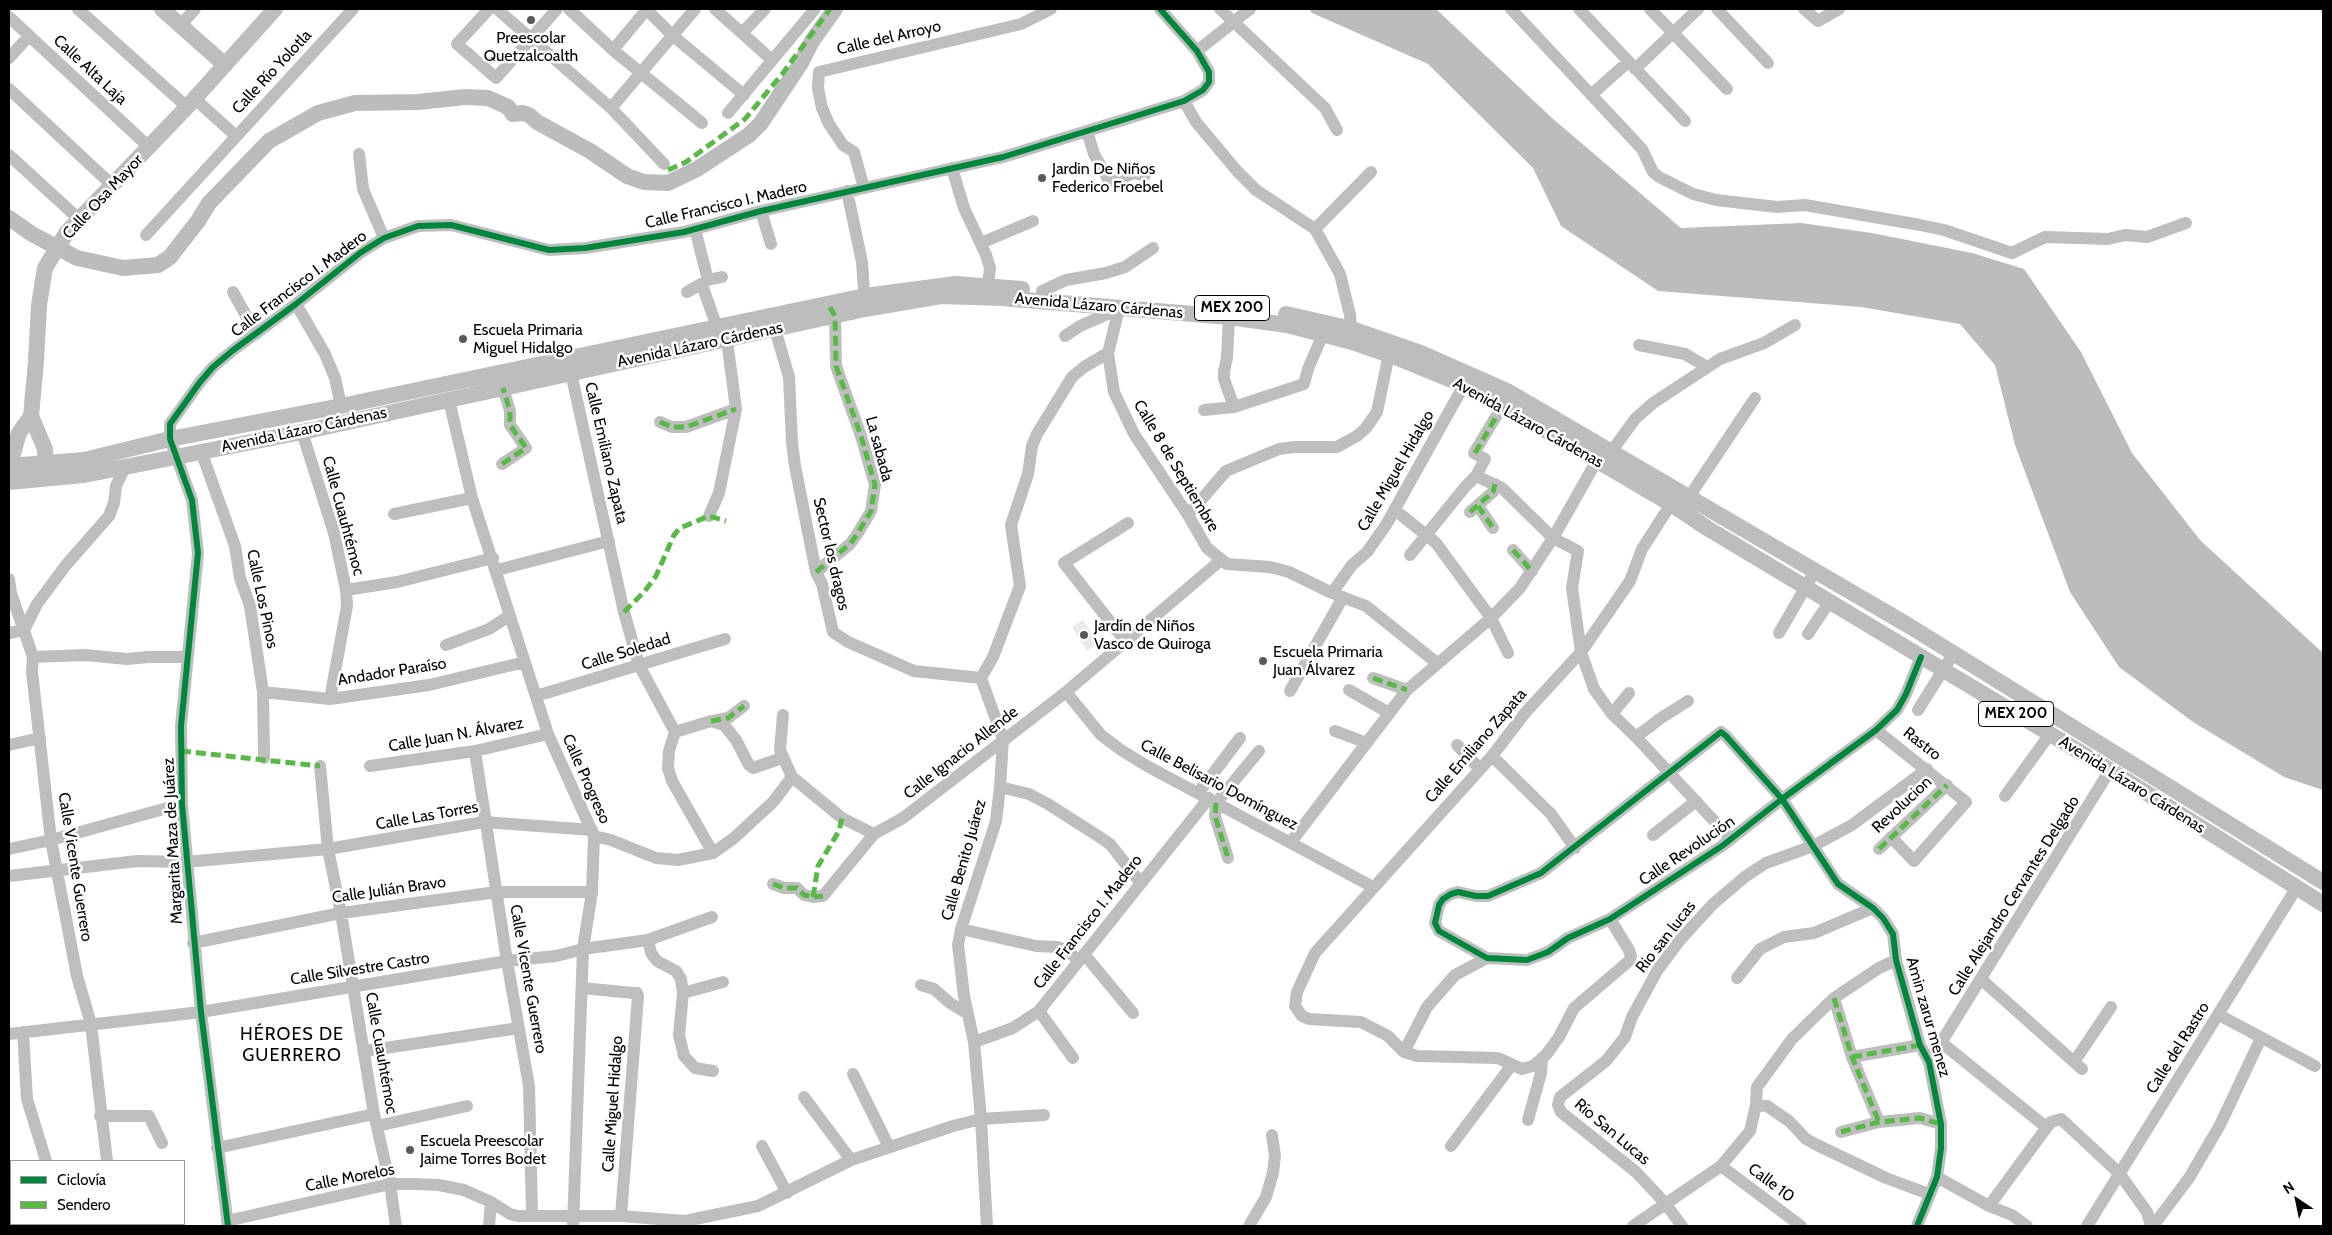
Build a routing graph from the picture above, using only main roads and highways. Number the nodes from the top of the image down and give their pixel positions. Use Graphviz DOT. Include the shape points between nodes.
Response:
graph roads {
  1 [pos="162,9"];
  2 [pos="275,9"];
  3 [pos="225,65"];
  4 [pos="865,303"];
  5 [pos="832,310"];
  6 [pos="722,333"];
  7 [pos="1352,336"];
  8 [pos="31,416"];
  9 [pos="46,462"];
  10 [pos="9,466"];
  11 [pos="46,478"];
  12 [pos="9,482"];
  13 [pos="2014,691"];
  14 [pos="2004,707"];
  15 [pos="2259,842"];
  16 [pos="2249,858"];
  17 [pos="2323,882"];
  18 [pos="2323,904"];
  1 -- 3 [label="main road"];
  2 -- 3 [label="main road, Calle Osa Mayor"];
  3 -- 8 [label="main road, Calle Osa Mayor" via="68,232 45,268 38,305"];
  4 -- 5 [label="main road, Avenida Lázaro Cárdenas / MEX 200"];
  4 -- 7 [label="main road, Avenida Lázaro Cárdenas / MEX 200" via="941,296 1002,298 1229,317"];
  4 -- 7 [label="main road, Avenida Lázaro Cárdenas / MEX 200" via="956,284 988,285 1280,313"];
  5 -- 6 [label="main road, Avenida Lázaro Cárdenas / MEX 200"];
  5 -- 6 [label="main road, Avenida Lázaro Cárdenas / MEX 200" via="775,329"];
  6 -- 9 [label="main road, Avenida Lázaro Cárdenas / MEX 200" via="170,439 84,460"];
  6 -- 11 [label="main road, Avenida Lázaro Cárdenas / MEX 200" via="571,373 302,432 84,475"];
  7 -- 13 [label="main road, Avenida Lázaro Cárdenas / MEX 200" via="1421,353 1507,391"];
  7 -- 14 [label="main road, Avenida Lázaro Cárdenas / MEX 200" via="1503,405"];
  8 -- 9 [label="main road, Calle Osa Mayor" via="45,450"];
  8 -- 10 [label="main road, Calle Osa Mayor" via="19,433"];
  9 -- 10 [label="main road, Avenida Lázaro Cárdenas / MEX 200"];
  9 -- 11 [label="main road, Calle Osa Mayor"];
  11 -- 12 [label="main road, Avenida Lázaro Cárdenas / MEX 200"];
  13 -- 14 [label="main road"];
  13 -- 15 [label="main road, Avenida Lázaro Cárdenas / MEX 200"];
  14 -- 16 [label="main road, Avenida Lázaro Cárdenas / MEX 200"];
  15 -- 16 [label="main road"];
  15 -- 17 [label="main road, Avenida Lázaro Cárdenas / MEX 200"];
  16 -- 18 [label="main road, Avenida Lázaro Cárdenas / MEX 200"];
}
